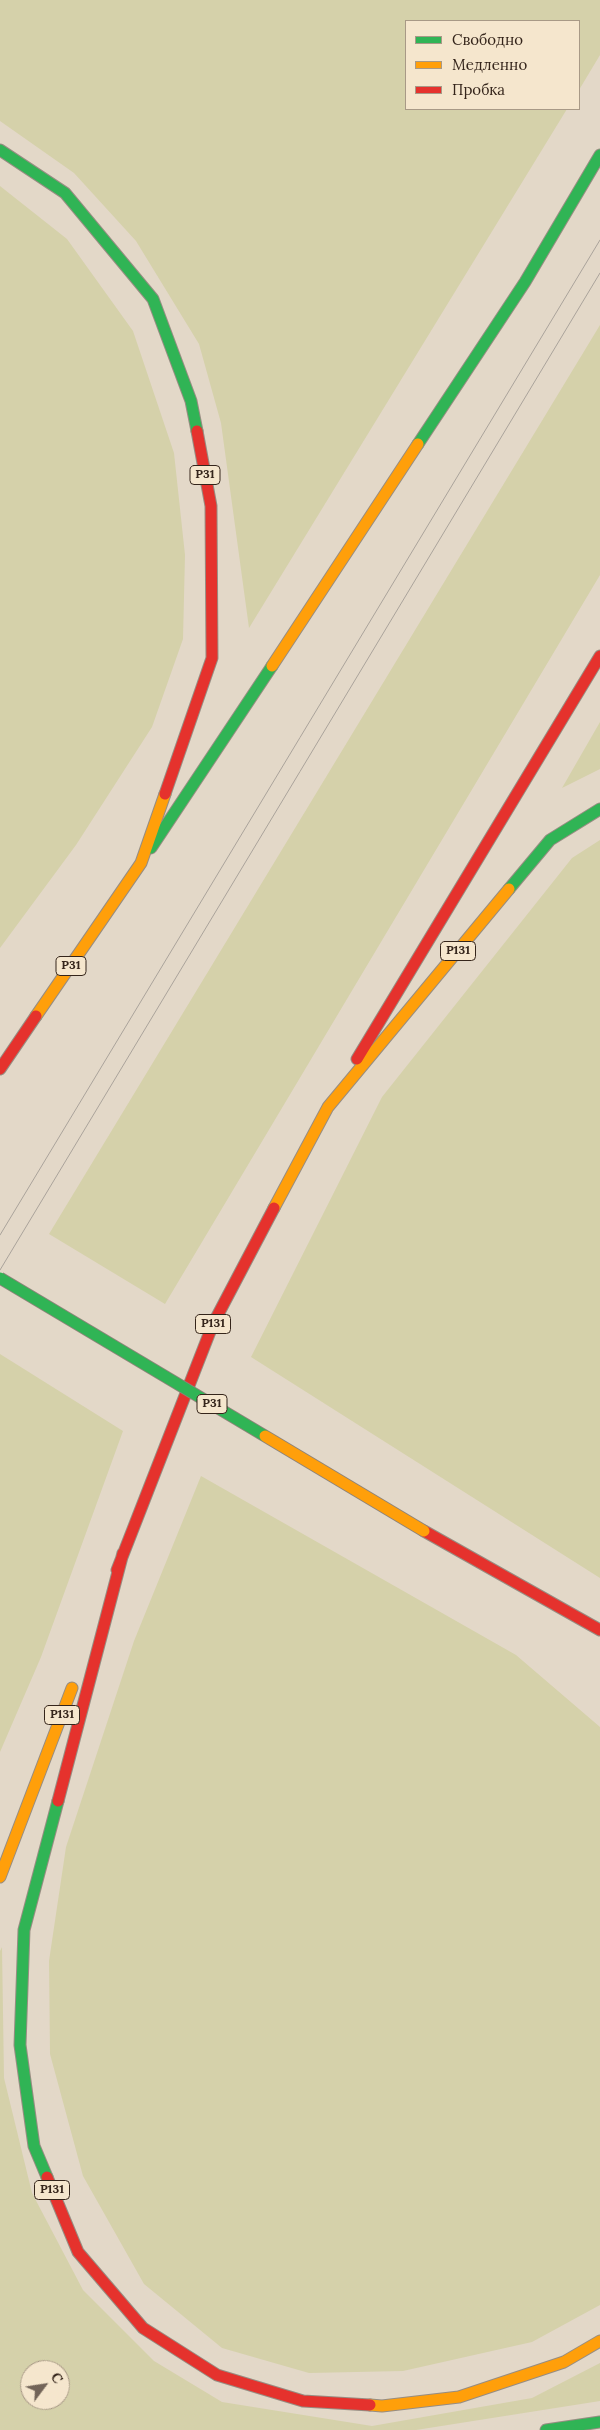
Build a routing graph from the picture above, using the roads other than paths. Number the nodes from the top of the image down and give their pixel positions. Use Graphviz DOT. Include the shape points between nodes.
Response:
graph roads {
  1 [pos="0,150"];
  2 [pos="600,155"];
  3 [pos="600,656"];
  4 [pos="600,809"];
  5 [pos="141,863"];
  6 [pos="0,1069"];
  7 [pos="328,1108"];
  8 [pos="0,1278"];
  9 [pos="123,1553"];
  10 [pos="600,1630"];
  11 [pos="0,1876"];
  12 [pos="600,2341"];
  13 [pos="600,2422"];
  14 [pos="546,2430"];
  1 -- 5 [label="main road, Р31" via="65,193 153,299 191,401 211,506 212,658"];
  2 -- 5 [label="main road" via="525,282"];
  3 -- 7 [label="main road, Р131"];
  4 -- 7 [label="main road, Р131" via="550,840"];
  5 -- 6 [label="main road, Р31"];
  7 -- 9 [label="main road, Р131" via="213,1324"];
  8 -- 10 [label="main road, Р31, bridge" via="424,1531"];
  9 -- 11 [label="main road, Р131"];
  9 -- 12 [label="main road, Р131" via="24,1930 20,2045 34,2146 78,2252 143,2328 217,2375 302,2401 382,2406 459,2397 564,2362"];
  13 -- 14 [label="main road"];
}
